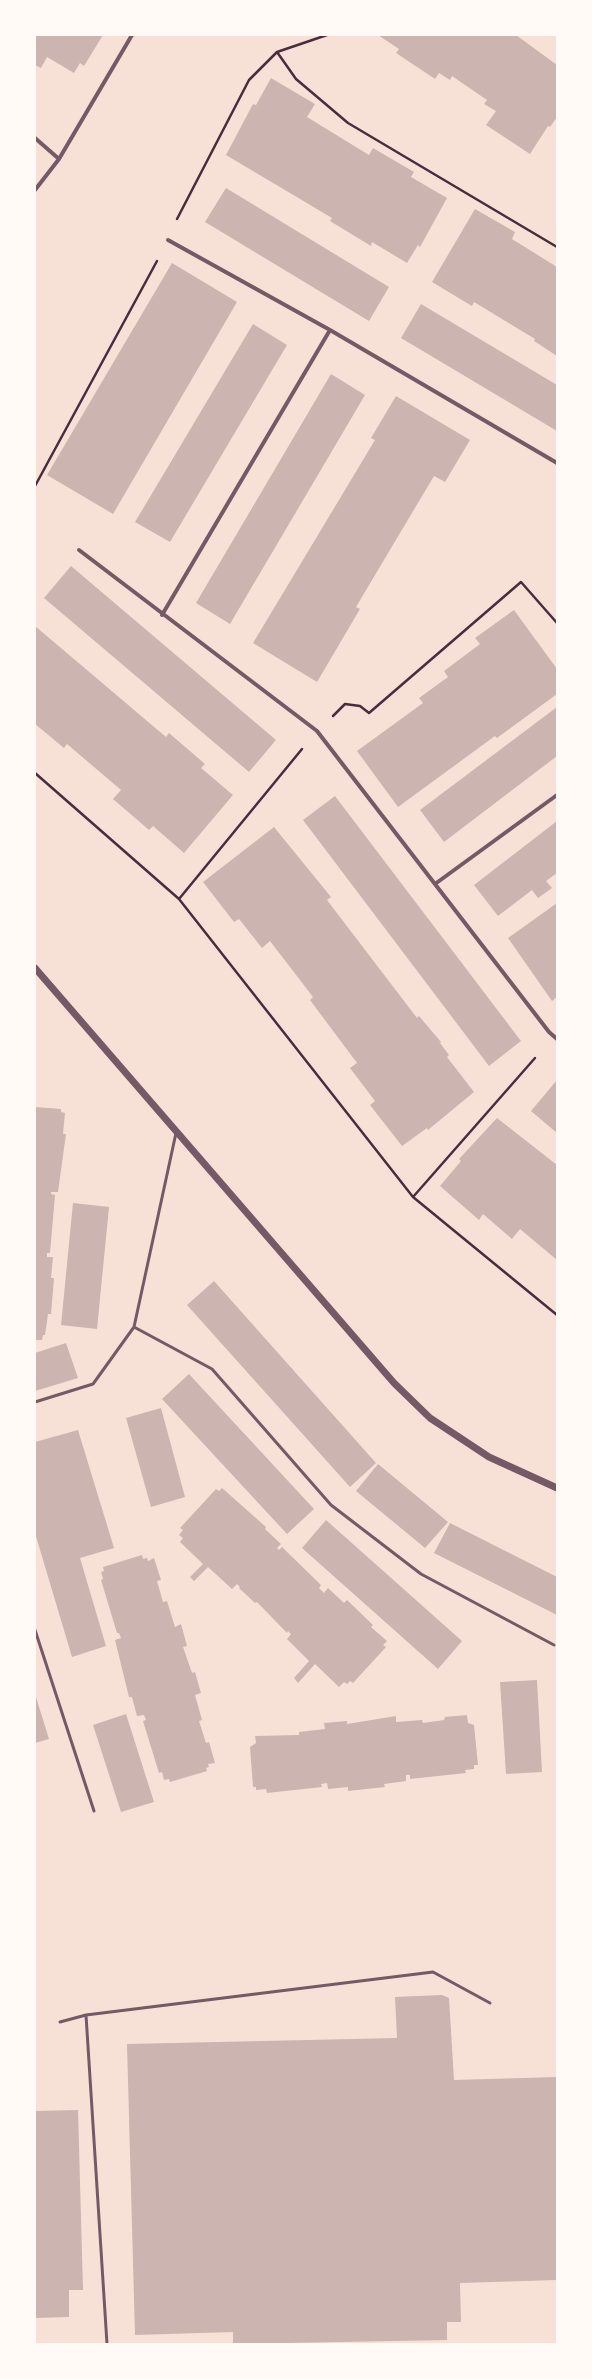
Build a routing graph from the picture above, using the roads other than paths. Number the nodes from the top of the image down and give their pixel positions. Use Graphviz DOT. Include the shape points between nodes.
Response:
graph roads {
  1 [pos="132,35"];
  2 [pos="35,138"];
  3 [pos="59,159"];
  4 [pos="35,190"];
  5 [pos="168,240"];
  6 [pos="330,330"];
  7 [pos="557,463"];
  8 [pos="79,550"];
  9 [pos="162,615"];
  10 [pos="557,795"];
  11 [pos="435,884"];
  12 [pos="35,968"];
  13 [pos="557,1038"];
  14 [pos="176,1129"];
  15 [pos="134,1327"];
  16 [pos="35,1402"];
  17 [pos="557,1488"];
  18 [pos="35,1630"];
  19 [pos="554,1645"];
  20 [pos="94,1811"];
  21 [pos="490,2003"];
  22 [pos="86,2016"];
  23 [pos="60,2022"];
  24 [pos="107,2344"];
  1 -- 3 [label="street"];
  2 -- 3 [label="street"];
  3 -- 4 [label="street"];
  5 -- 6 [label="street"];
  6 -- 7 [label="street"];
  6 -- 9 [label="street"];
  8 -- 9 [label="street"];
  9 -- 11 [label="street" via="316,731"];
  10 -- 11 [label="street"];
  11 -- 13 [label="street" via="549,1032"];
  12 -- 14 [label="street"];
  14 -- 15 [label="lane"];
  14 -- 17 [label="street" via="394,1383 430,1418 489,1457"];
  15 -- 16 [label="lane" via="94,1384"];
  15 -- 19 [label="lane" via="212,1369 331,1505 415,1570"];
  18 -- 20 [label="lane"];
  21 -- 22 [label="lane" via="433,1972"];
  22 -- 23 [label="lane"];
  22 -- 24 [label="lane"];
}
